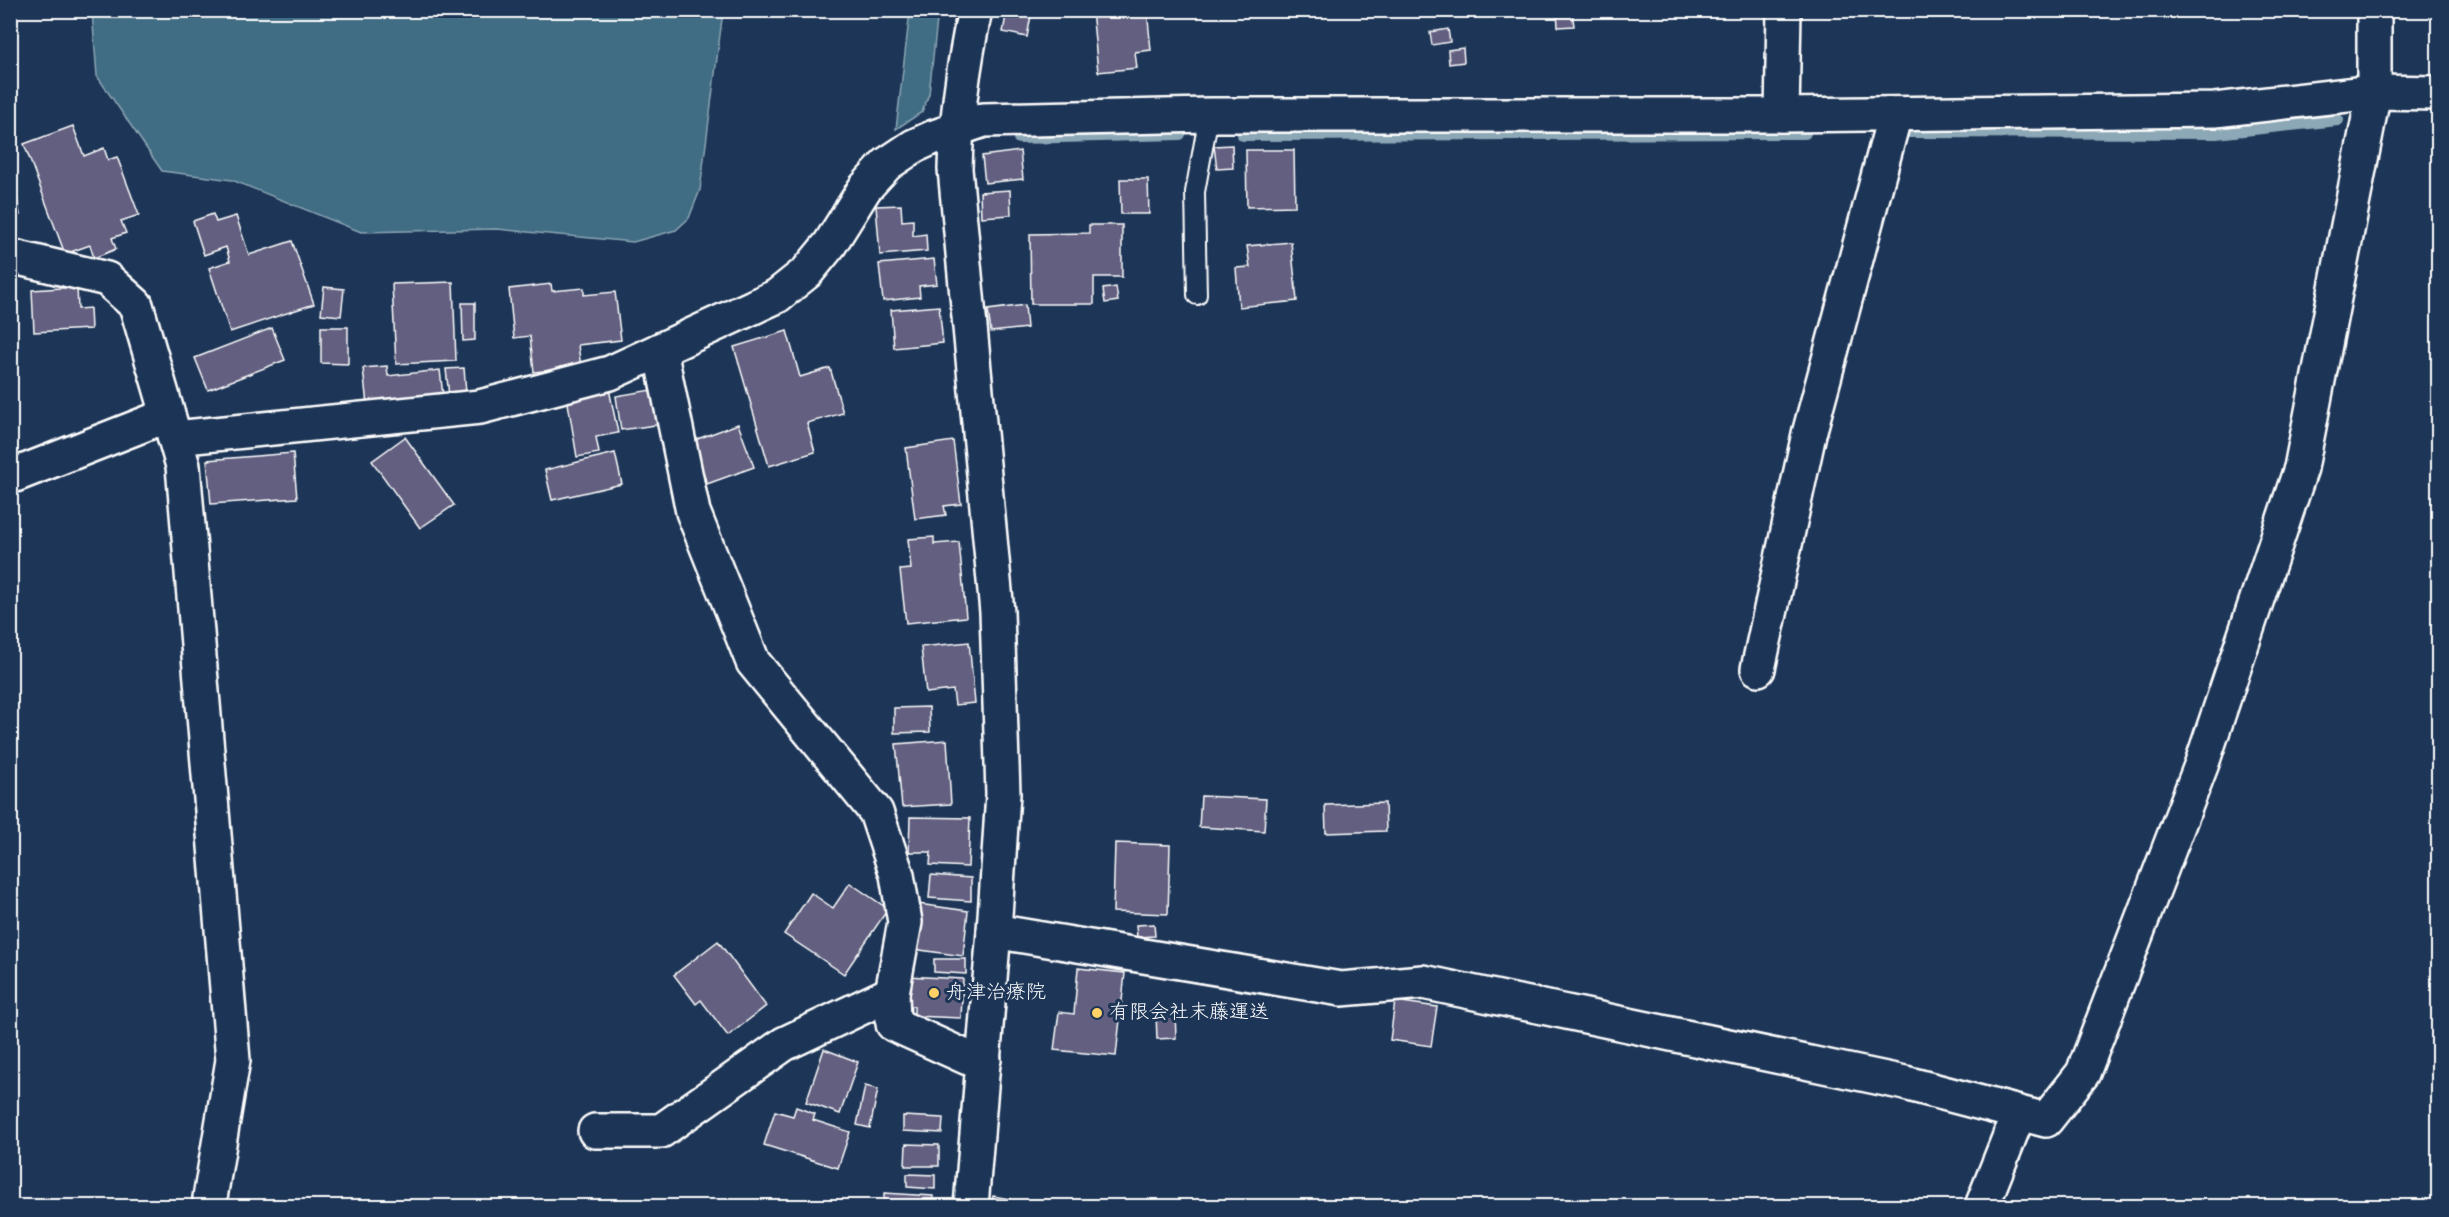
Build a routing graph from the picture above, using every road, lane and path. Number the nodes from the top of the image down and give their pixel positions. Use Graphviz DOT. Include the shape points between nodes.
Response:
graph roads {
  1 [pos="975,10"];
  2 [pos="1785,10"];
  3 [pos="2374,10"];
  4 [pos="2374,92"];
  5 [pos="2439,93"];
  6 [pos="1894,114"];
  7 [pos="1209,115"];
  8 [pos="1782,115"];
  9 [pos="956,129"];
  10 [pos="10,256"];
  11 [pos="1197,295"];
  12 [pos="660,350"];
  13 [pos="171,426"];
  14 [pos="10,477"];
  15 [pos="1758,669"];
  16 [pos="994,931"];
  17 [pos="892,993"];
  18 [pos="984,1060"];
  19 [pos="2019,1113"];
  20 [pos="595,1131"];
  21 [pos="211,1206"];
  22 [pos="971,1206"];
  23 [pos="1982,1206"];
  1 -- 9 [label="street"];
  2 -- 8 [label="street"];
  3 -- 4 [label="street"];
  4 -- 5 [label="street"];
  4 -- 6 [label="street" via="2215,110"];
  4 -- 19 [label="street" via="2301,468 2202,763 2083,1073 2046,1120"];
  6 -- 8 [label="street"];
  6 -- 15 [label="street" via="1809,434"];
  7 -- 8 [label="street"];
  7 -- 9 [label="street" via="984,120"];
  7 -- 11 [label="lane" via="1195,192"];
  9 -- 12 [label="street" via="914,146 887,164 865,188 830,244 807,272 777,296"];
  9 -- 16 [label="street" via="955,169 997,612 1003,794"];
  10 -- 13 [label="street" via="107,279 136,305"];
  12 -- 13 [label="street" via="610,373 480,407"];
  12 -- 17 [label="street" via="693,512 753,662 876,812 897,875 905,922"];
  13 -- 14 [label="street"];
  13 -- 21 [label="street" via="183,466 233,1060"];
  16 -- 18 [label="street"];
  16 -- 19 [label="street" via="1341,988 1423,982 1905,1083"];
  17 -- 18 [label="street" via="893,1024 968,1058"];
  17 -- 20 [label="street" via="784,1044 661,1131"];
  18 -- 22 [label="street"];
  19 -- 23 [label="street"];
}
